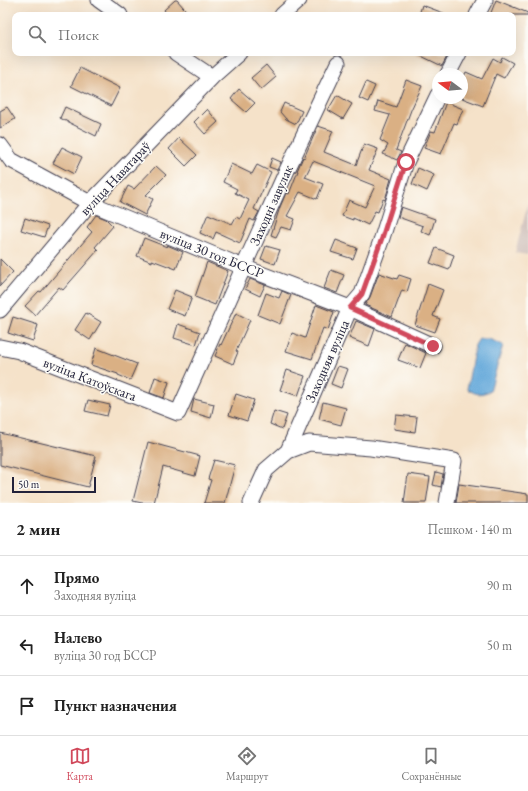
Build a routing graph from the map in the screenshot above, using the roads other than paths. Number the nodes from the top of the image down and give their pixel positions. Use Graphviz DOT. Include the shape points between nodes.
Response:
graph roads {
  1 [pos="99,0"];
  2 [pos="299,0"];
  3 [pos="485,0"];
  4 [pos="116,12"];
  5 [pos="285,12"];
  6 [pos="479,12"];
  7 [pos="180,56"];
  8 [pos="236,56"];
  9 [pos="457,56"];
  10 [pos="338,63"];
  11 [pos="451,68"];
  12 [pos="212,77"];
  13 [pos="434,104"];
  14 [pos="0,145"];
  15 [pos="90,203"];
  16 [pos="243,267"];
  17 [pos="350,308"];
  18 [pos="0,310"];
  19 [pos="433,346"];
  20 [pos="0,347"];
  21 [pos="178,413"];
  22 [pos="288,451"];
  23 [pos="251,503"];
  24 [pos="447,503"];
  1 -- 4 [label="street"];
  2 -- 5 [label="street"];
  3 -- 6 [label="street"];
  7 -- 12 [label="street"];
  8 -- 12 [label="street, вуліца Наватараў"];
  9 -- 11 [label="street"];
  10 -- 16 [label="street, Заходні завулак"];
  12 -- 15 [label="street, вуліца Наватараў"];
  13 -- 17 [label="street, Заходняя вуліца" via="406,162 362,294"];
  14 -- 15 [label="street, вуліца 30 год БССР" via="11,160"];
  15 -- 16 [label="street, вуліца 30 год БССР"];
  15 -- 18 [label="street, вуліца Наватараў"];
  16 -- 17 [label="street, вуліца 30 год БССР"];
  16 -- 21 [label="street, Заходні завулак"];
  17 -- 19 [label="street, вуліца 30 год БССР"];
  17 -- 22 [label="street, Заходняя вуліца"];
  20 -- 21 [label="street, вуліца Катоўскага" via="18,351"];
  22 -- 23 [label="street" via="266,470"];
  22 -- 24 [label="street" via="309,443 371,448 454,461"];
}
